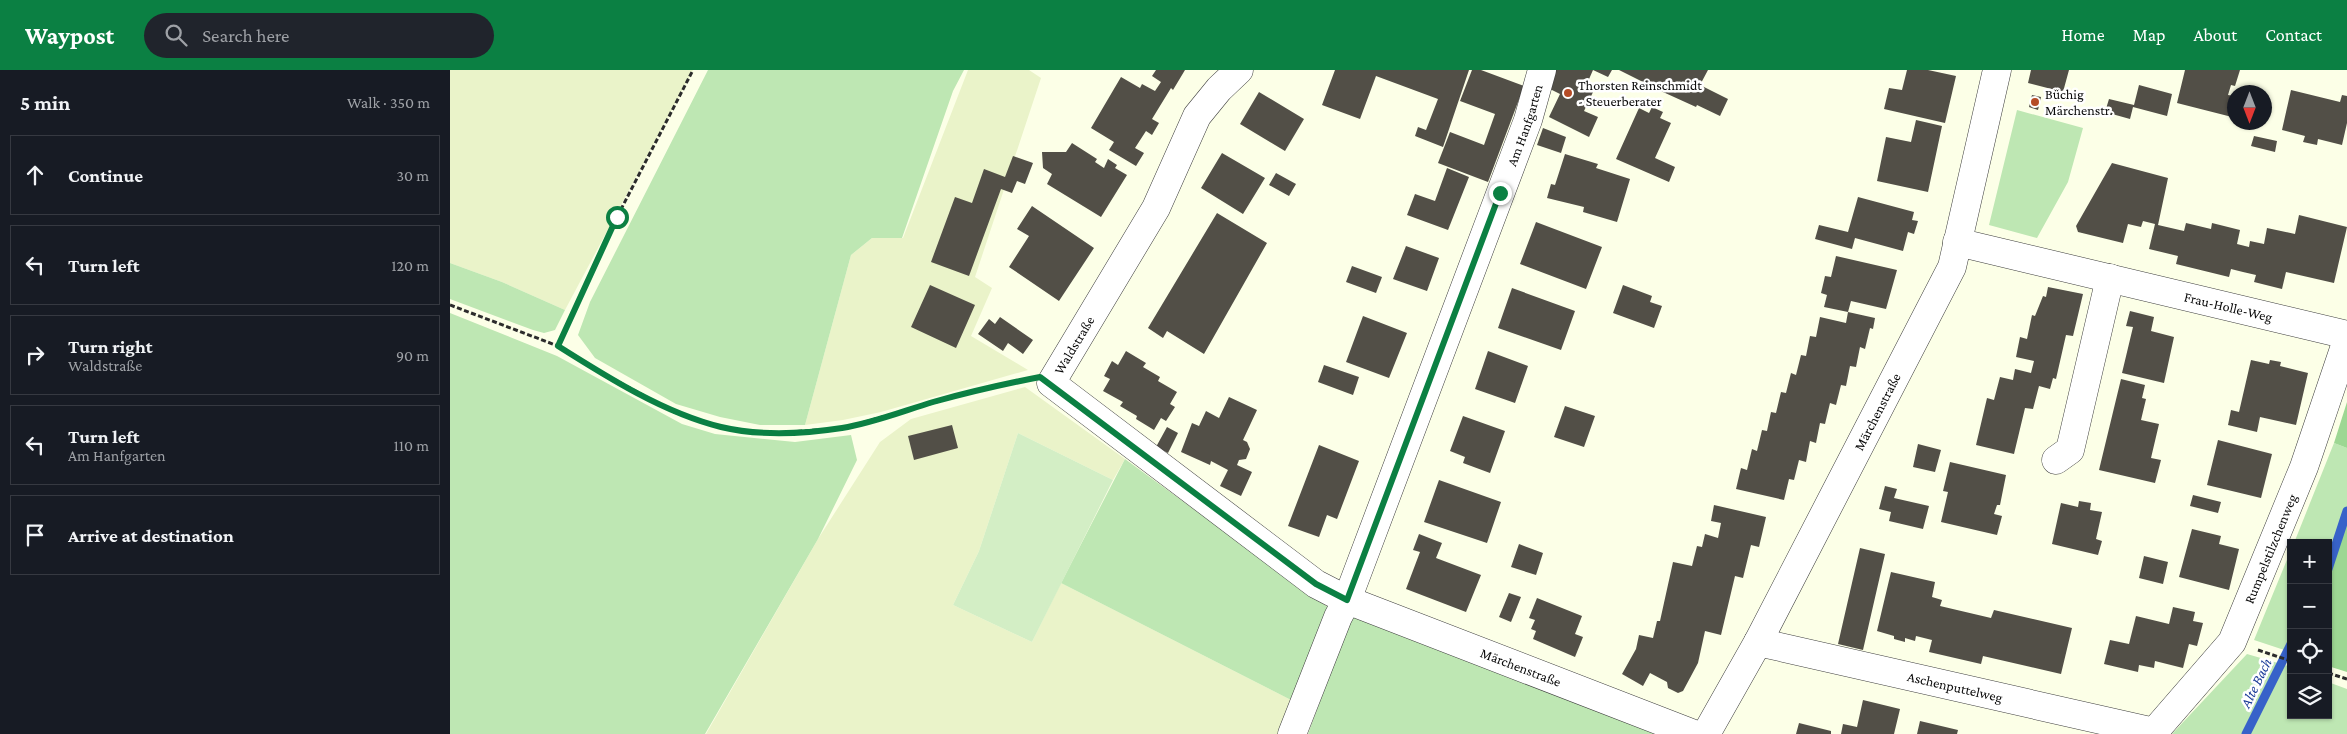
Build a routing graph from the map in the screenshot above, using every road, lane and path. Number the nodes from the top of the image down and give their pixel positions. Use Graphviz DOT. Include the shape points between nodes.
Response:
graph roads {
  1 [pos="693,70"];
  2 [pos="1239,70"];
  3 [pos="1542,70"];
  4 [pos="1997,70"];
  5 [pos="1957,242"];
  6 [pos="2110,278"];
  7 [pos="450,305"];
  8 [pos="2347,334"];
  9 [pos="2347,340"];
  10 [pos="558,346"];
  11 [pos="1051,383"];
  12 [pos="2056,460"];
  13 [pos="1347,600"];
  14 [pos="1758,642"];
  15 [pos="2265,653"];
  16 [pos="2287,660"];
  17 [pos="2332,674"];
  18 [pos="2347,679"];
  19 [pos="2154,732"];
  20 [pos="1292,734"];
  21 [pos="1694,734"];
  22 [pos="1706,734"];
  1 -- 10 [label="path" via="617,217"];
  2 -- 11 [label="street, Waldstraße" via="1197,116 1156,208"];
  3 -- 13 [label="street, Am Hanfgarten" via="1528,120"];
  4 -- 5 [label="street, Märchenstraße"];
  5 -- 6 [label="street, Frau-Holle-Weg"];
  5 -- 14 [label="street, Märchenstraße" via="1952,268"];
  6 -- 8 [label="street, Frau-Holle-Weg"];
  6 -- 12 [label="street" via="2070,450"];
  7 -- 10 [label="path"];
  9 -- 19 [label="street, Rumpelstilzchenweg" via="2304,467 2232,642"];
  10 -- 11 [label="path" via="674,412 722,427 748,431 777,433 842,428 993,386 1040,377"];
  11 -- 13 [label="street, Waldstraße" via="1316,584"];
  13 -- 20 [label="street, Am Hanfgarten"];
  13 -- 21 [label="street, Märchenstraße"];
  14 -- 19 [label="street, Aschenputtelweg"];
  14 -- 22 [label="street, Märchenstraße"];
  15 -- 16 [label="path"];
  17 -- 18 [label="path"];
}
